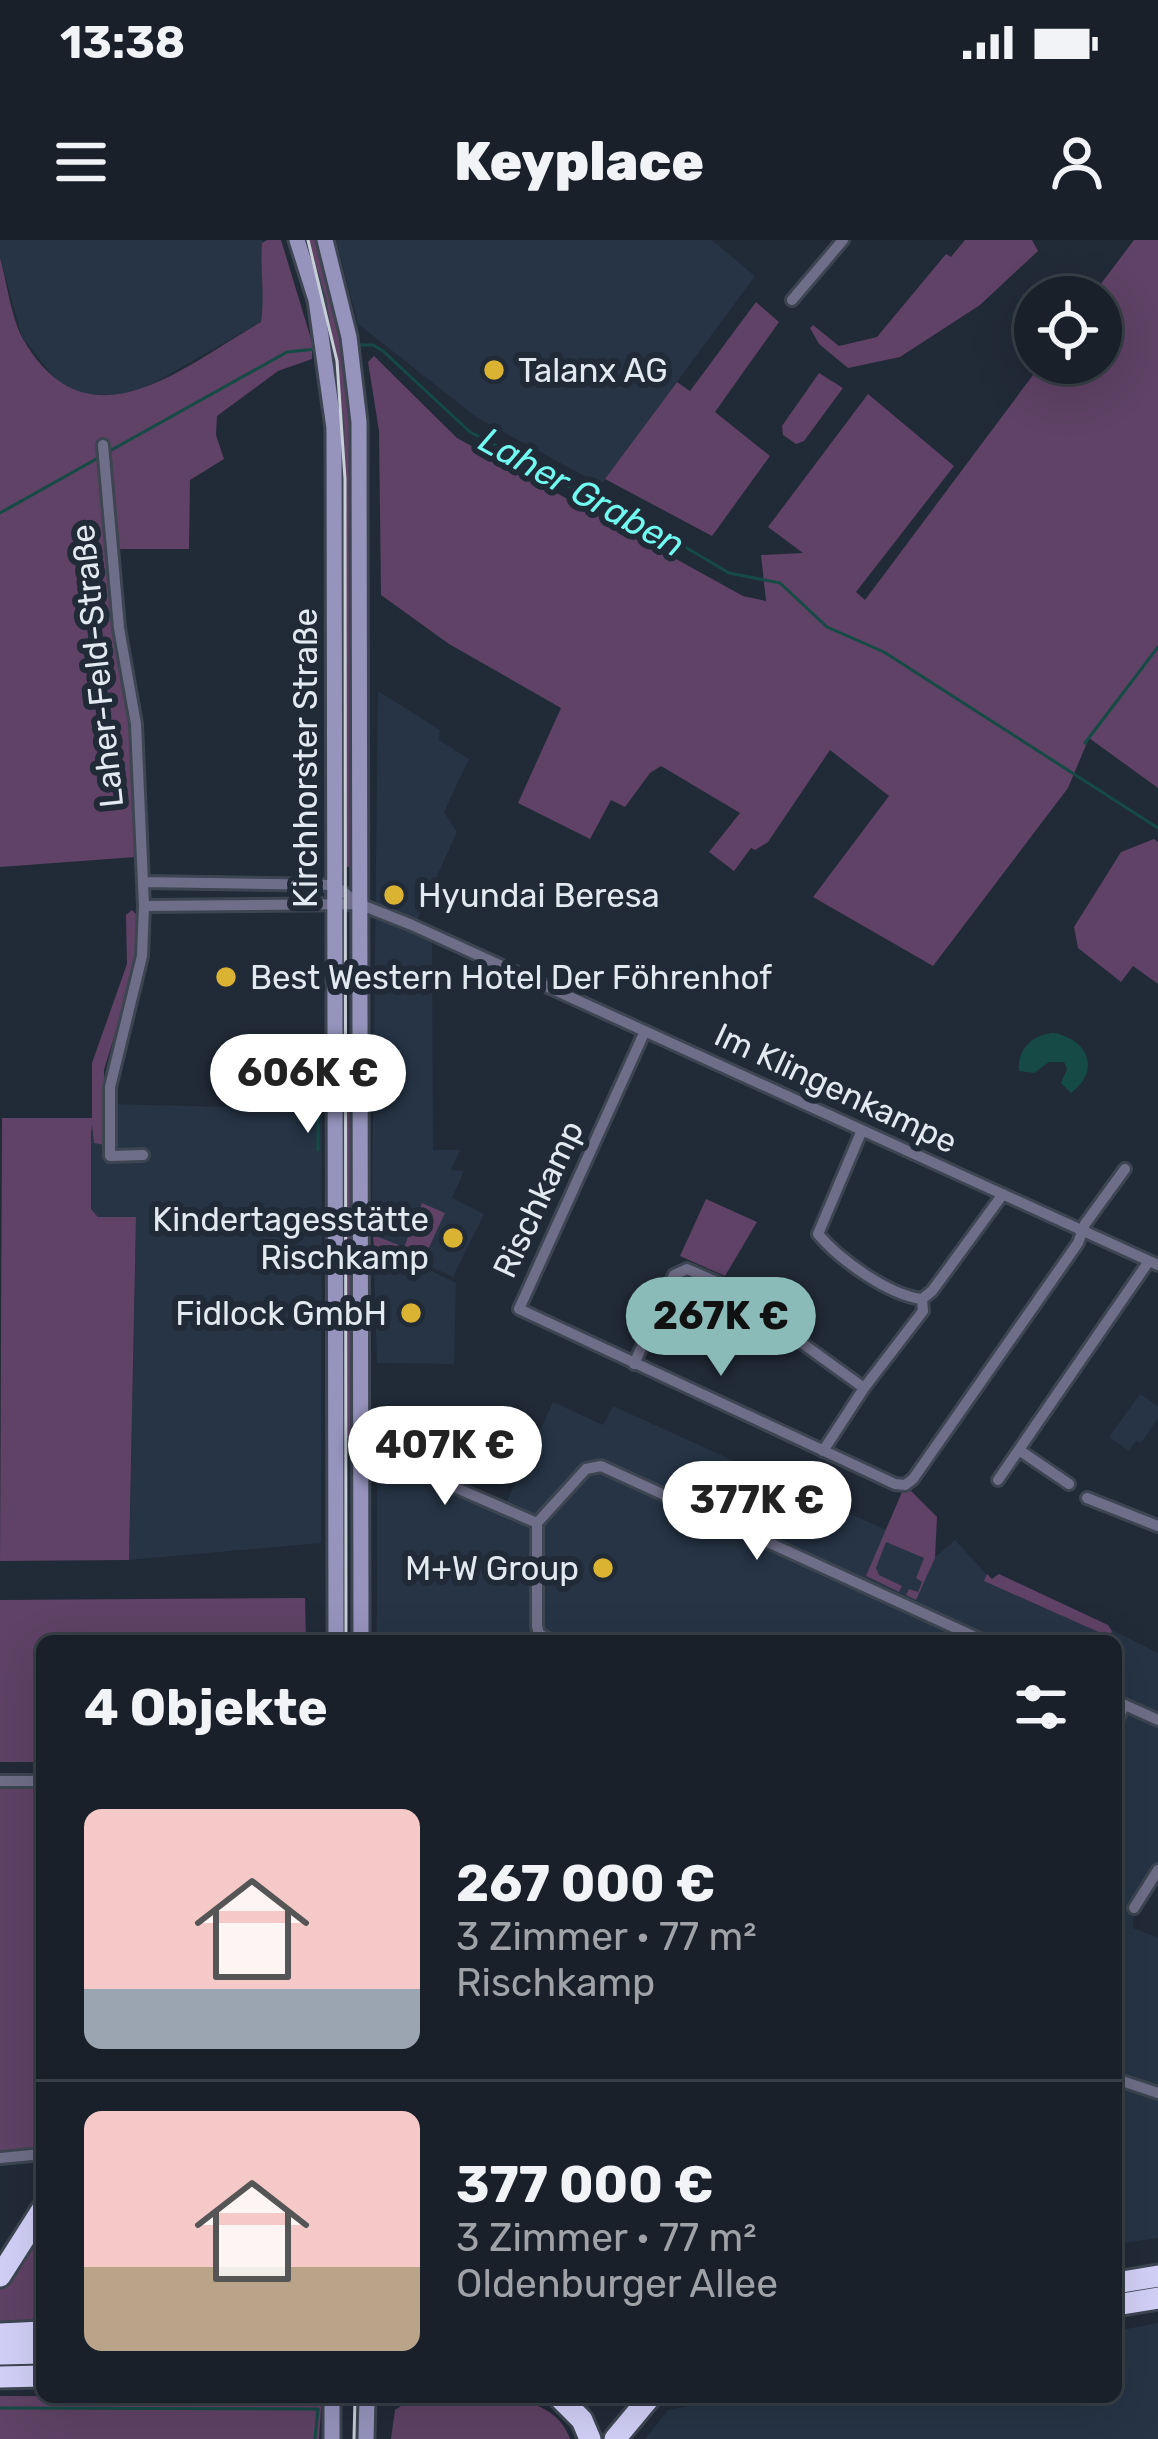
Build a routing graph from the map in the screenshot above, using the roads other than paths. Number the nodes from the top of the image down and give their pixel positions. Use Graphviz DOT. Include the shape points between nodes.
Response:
graph roads {
  1 [pos="297,240"];
  2 [pos="325,240"];
  3 [pos="843,240"];
  4 [pos="792,301"];
  5 [pos="103,445"];
  6 [pos="143,882"];
  7 [pos="334,885"];
  8 [pos="359,904"];
  9 [pos="334,905"];
  10 [pos="144,906"];
  11 [pos="645,1031"];
  12 [pos="862,1130"];
  13 [pos="143,1155"];
  14 [pos="1125,1169"];
  15 [pos="1003,1194"];
  16 [pos="1083,1230"];
  17 [pos="1154,1263"];
  18 [pos="922,1299"];
  19 [pos="634,1364"];
  20 [pos="864,1388"];
  21 [pos="1019,1450"];
  22 [pos="823,1451"];
  23 [pos="360,1462"];
  24 [pos="998,1480"];
  25 [pos="1069,1484"];
  26 [pos="1087,1498"];
  27 [pos="537,1523"];
  28 [pos="1158,1526"];
  29 [pos="336,1635"];
  30 [pos="361,1635"];
  31 [pos="540,1635"];
  32 [pos="971,1635"];
  33 [pos="1122,1704"];
  34 [pos="1158,1720"];
  35 [pos="0,1781"];
  36 [pos="36,1781"];
  37 [pos="1158,1870"];
  38 [pos="1134,1908"];
  39 [pos="1122,2081"];
  40 [pos="1158,2093"];
  41 [pos="36,2155"];
  42 [pos="0,2158"];
  43 [pos="36,2219"];
  44 [pos="0,2276"];
  45 [pos="1158,2276"];
  46 [pos="1122,2282"];
  47 [pos="1158,2298"];
  48 [pos="1122,2304"];
  49 [pos="36,2332"];
  50 [pos="0,2334"];
  51 [pos="36,2353"];
  52 [pos="0,2354"];
  53 [pos="36,2376"];
  54 [pos="0,2377"];
  55 [pos="332,2403"];
  56 [pos="367,2403"];
  57 [pos="565,2403"];
  58 [pos="645,2403"];
  59 [pos="332,2439"];
  60 [pos="366,2439"];
  61 [pos="590,2439"];
  62 [pos="615,2439"];
  1 -- 7 [label="main road, Kirchhorster Straße" via="323,339 334,428"];
  2 -- 8 [label="main road, Kirchhorster Straße" via="359,422"];
  3 -- 4 [label="street"];
  5 -- 6 [label="street, Laher-Feld-Straße" via="136,724"];
  6 -- 7 [label="street"];
  6 -- 10 [label="street, Laher-Feld-Straße"];
  7 -- 8 [label="street"];
  7 -- 9 [label="main road, Kirchhorster Straße"];
  8 -- 9 [label="street"];
  8 -- 11 [label="street, Im Klingenkampe"];
  8 -- 23 [label="main road, Kirchhorster Straße"];
  9 -- 10 [label="street"];
  9 -- 29 [label="main road, Kirchhorster Straße"];
  10 -- 13 [label="street, Laher-Feld-Straße" via="142,956 110,1087 110,1156"];
  11 -- 12 [label="street, Im Klingenkampe"];
  11 -- 19 [label="street, Rischkamp" via="519,1304 524,1314"];
  12 -- 15 [label="street, Im Klingenkampe"];
  12 -- 18 [label="street" via="818,1234 884,1283"];
  14 -- 16 [label="street, Rischkamp"];
  15 -- 16 [label="street, Im Klingenkampe"];
  15 -- 18 [label="street"];
  16 -- 17 [label="street, Im Klingenkampe"];
  16 -- 22 [label="street, Rischkamp" via="913,1479 895,1484"];
  17 -- 21 [label="street"];
  18 -- 20 [label="street" via="923,1311"];
  19 -- 20 [label="street" via="674,1275 688,1268"];
  19 -- 22 [label="street, Rischkamp"];
  20 -- 22 [label="street"];
  21 -- 24 [label="street"];
  21 -- 25 [label="street"];
  23 -- 27 [label="street" via="419,1470"];
  23 -- 30 [label="main road, Kirchhorster Straße"];
  26 -- 28 [label="street"];
  27 -- 31 [label="street"];
  27 -- 32 [label="street" via="586,1469 601,1466"];
  33 -- 34 [label="street"];
  35 -- 36 [label="street"];
  37 -- 38 [label="street"];
  39 -- 40 [label="street"];
  41 -- 42 [label="street"];
  43 -- 44 [label="highway"];
  45 -- 46 [label="highway"];
  47 -- 48 [label="highway"];
  49 -- 50 [label="highway"];
  51 -- 52 [label="highway"];
  53 -- 54 [label="highway"];
  55 -- 59 [label="main road"];
  56 -- 60 [label="main road"];
  57 -- 61 [label="highway"];
  58 -- 62 [label="highway"];
}
